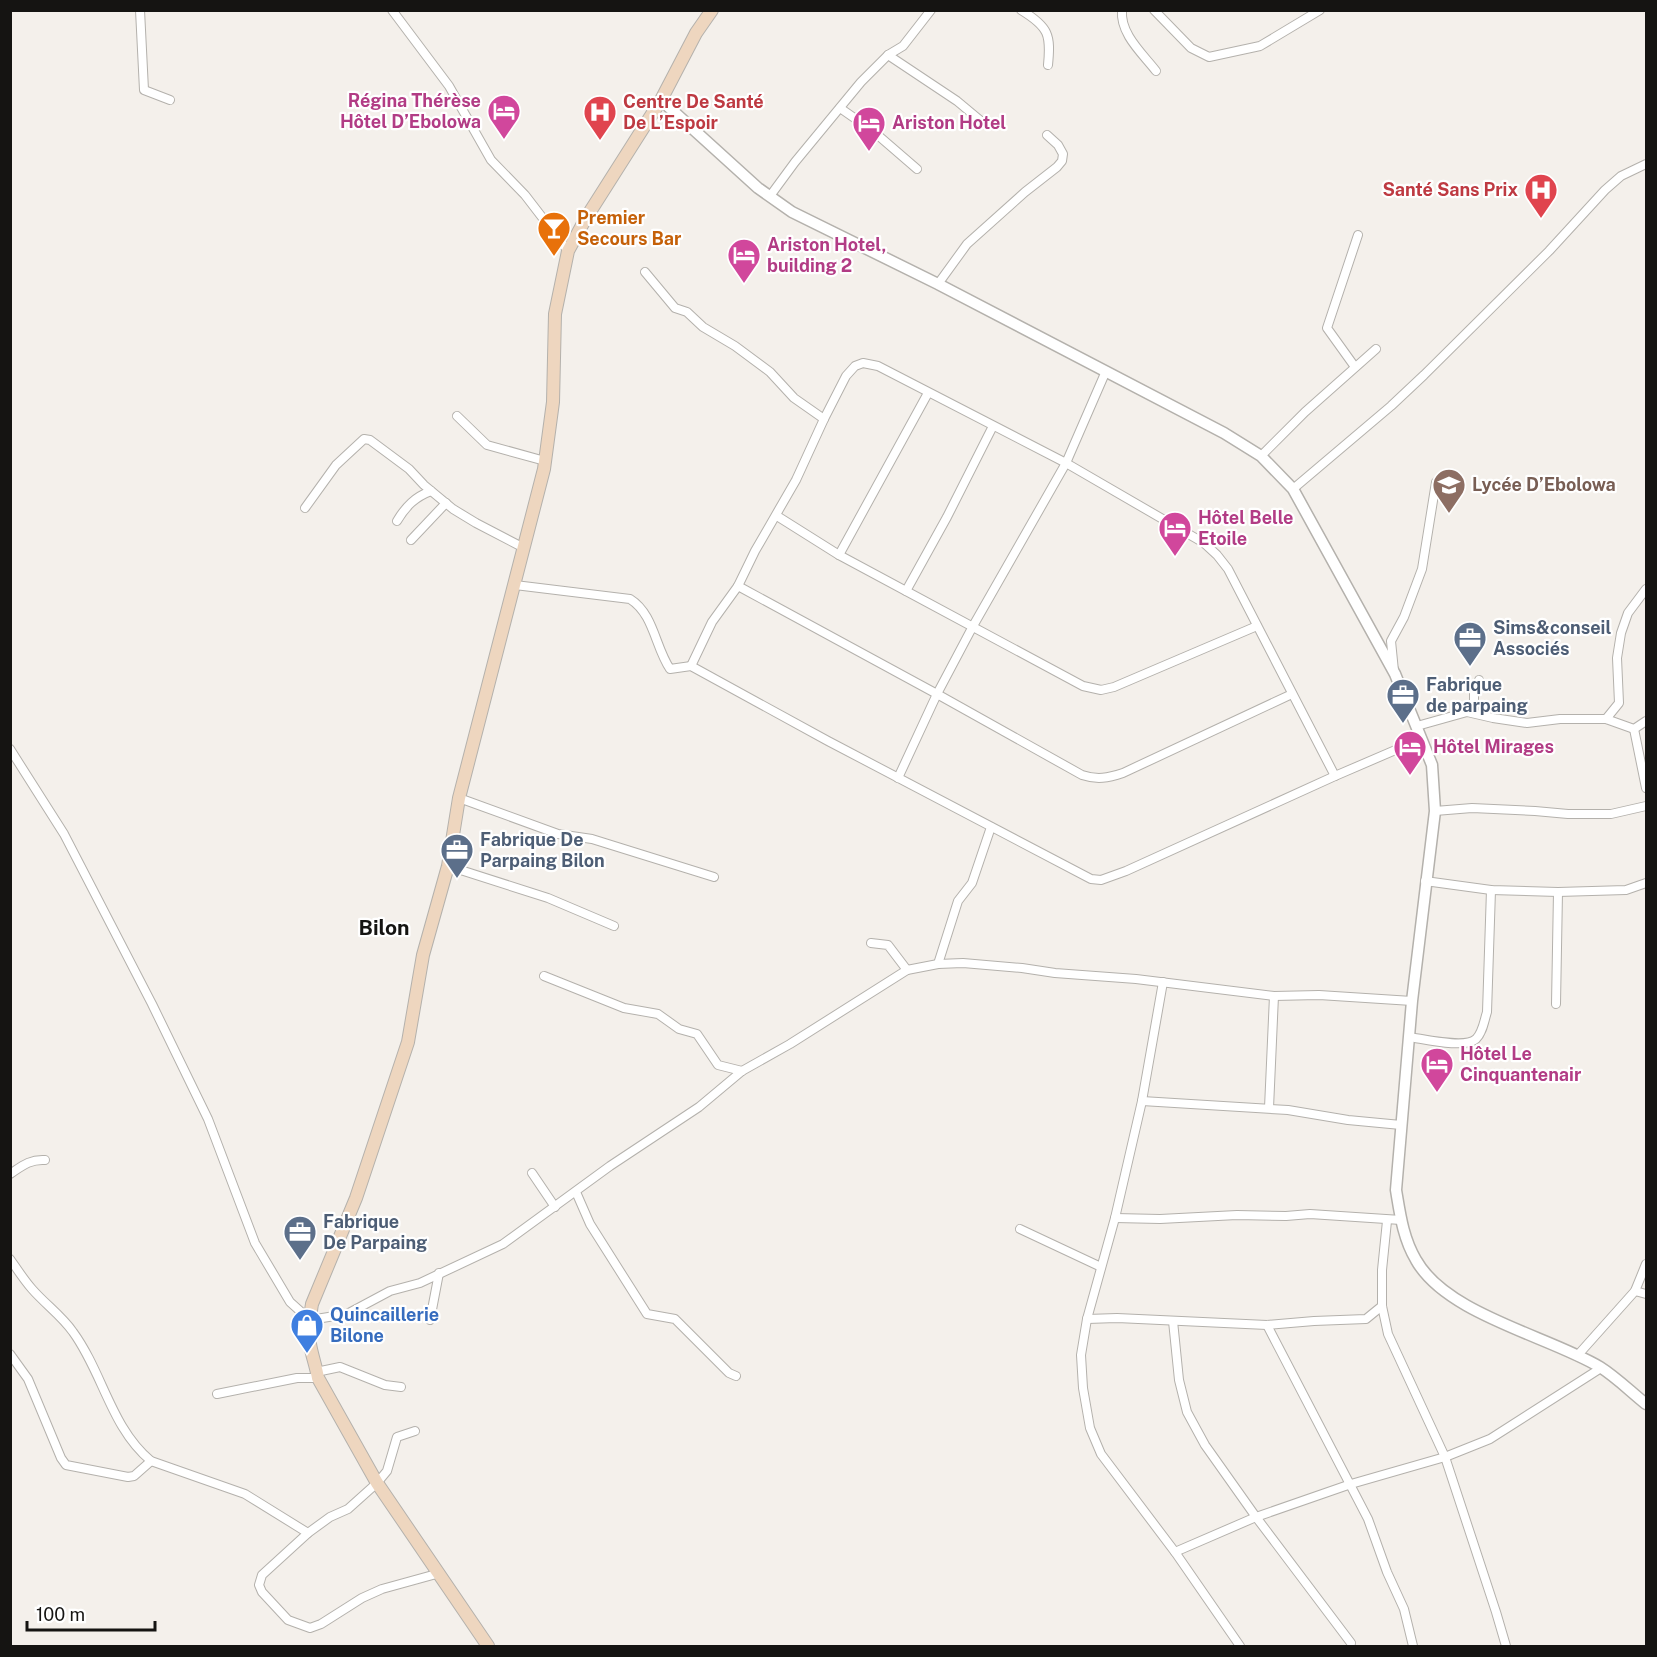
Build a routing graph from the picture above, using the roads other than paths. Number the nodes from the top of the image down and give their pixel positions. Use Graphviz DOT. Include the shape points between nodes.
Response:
graph roads {
  1 [pos="140,10"];
  2 [pos="392,10"];
  3 [pos="712,10"];
  4 [pos="931,10"];
  5 [pos="1022,10"];
  6 [pos="1122,10"];
  7 [pos="1154,10"];
  8 [pos="1320,10"];
  9 [pos="888,56"];
  10 [pos="1048,65"];
  11 [pos="1156,71"];
  12 [pos="171,100"];
  13 [pos="661,100"];
  14 [pos="840,108"];
  15 [pos="987,126"];
  16 [pos="1047,135"];
  17 [pos="1647,164"];
  18 [pos="917,169"];
  19 [pos="770,196"];
  20 [pos="1358,235"];
  21 [pos="568,251"];
  22 [pos="645,272"];
  23 [pos="938,284"];
  24 [pos="1376,349"];
  25 [pos="1355,367"];
  26 [pos="1106,371"];
  27 [pos="928,393"];
  28 [pos="458,416"];
  29 [pos="824,419"];
  30 [pos="993,426"];
  31 [pos="1261,456"];
  32 [pos="545,461"];
  33 [pos="1066,463"];
  34 [pos="1436,482"];
  35 [pos="1293,489"];
  36 [pos="431,491"];
  37 [pos="446,503"];
  38 [pos="305,508"];
  39 [pos="777,516"];
  40 [pos="397,521"];
  41 [pos="411,540"];
  42 [pos="524,548"];
  43 [pos="839,555"];
  44 [pos="515,585"];
  45 [pos="738,586"];
  46 [pos="1647,589"];
  47 [pos="906,591"];
  48 [pos="973,626"];
  49 [pos="1257,626"];
  50 [pos="691,666"];
  51 [pos="1395,674"];
  52 [pos="1479,680"];
  53 [pos="938,694"];
  54 [pos="1292,694"];
  55 [pos="1474,713"];
  56 [pos="1606,719"];
  57 [pos="1647,721"];
  58 [pos="1417,726"];
  59 [pos="1634,729"];
  60 [pos="1421,739"];
  61 [pos="10,749"];
  62 [pos="1335,776"];
  63 [pos="898,778"];
  64 [pos="1647,788"];
  65 [pos="459,798"];
  66 [pos="1647,806"];
  67 [pos="1435,811"];
  68 [pos="991,826"];
  69 [pos="448,866"];
  70 [pos="714,877"];
  71 [pos="1425,881"];
  72 [pos="1647,883"];
  73 [pos="1491,890"];
  74 [pos="1558,892"];
  75 [pos="614,926"];
  76 [pos="871,943"];
  77 [pos="938,964"];
  78 [pos="907,970"];
  79 [pos="544,976"];
  80 [pos="1163,982"];
  81 [pos="1274,996"];
  82 [pos="1412,1001"];
  83 [pos="1556,1004"];
  84 [pos="1409,1037"];
  85 [pos="742,1071"];
  86 [pos="1142,1101"];
  87 [pos="1269,1108"];
  88 [pos="1401,1125"];
  89 [pos="45,1160"];
  90 [pos="532,1173"];
  91 [pos="10,1174"];
  92 [pos="576,1192"];
  93 [pos="555,1207"];
  94 [pos="1115,1218"];
  95 [pos="1401,1220"];
  96 [pos="1387,1221"];
  97 [pos="1020,1230"];
  98 [pos="10,1259"];
  99 [pos="1647,1264"];
  100 [pos="1101,1267"];
  101 [pos="439,1273"];
  102 [pos="1635,1291"];
  103 [pos="1647,1294"];
  104 [pos="1382,1306"];
  105 [pos="1087,1319"];
  106 [pos="1366,1319"];
  107 [pos="310,1320"];
  108 [pos="430,1320"];
  109 [pos="1173,1321"];
  110 [pos="1267,1325"];
  111 [pos="1387,1328"];
  112 [pos="10,1354"];
  113 [pos="1577,1356"];
  114 [pos="1601,1368"];
  115 [pos="317,1374"];
  116 [pos="736,1376"];
  117 [pos="401,1387"];
  118 [pos="217,1394"];
  119 [pos="1647,1404"];
  120 [pos="415,1431"];
  121 [pos="1445,1457"];
  122 [pos="151,1461"];
  123 [pos="377,1483"];
  124 [pos="1352,1484"];
  125 [pos="1256,1517"];
  126 [pos="308,1533"];
  127 [pos="1175,1552"];
  128 [pos="440,1573"];
  129 [pos="1351,1643"];
  130 [pos="488,1647"];
  131 [pos="1240,1647"];
  132 [pos="1413,1647"];
  133 [pos="1506,1647"];
  1 -- 12 [label="street" via="144,90"];
  2 -- 21 [label="street" via="449,87 491,160 525,195"];
  3 -- 13 [label="main road"];
  4 -- 9 [label="street" via="903,46"];
  5 -- 10 [label="street" via="1047,33"];
  6 -- 11 [label="street" via="1121,22"];
  7 -- 8 [label="street" via="1191,48 1209,57 1260,46"];
  9 -- 14 [label="street"];
  9 -- 15 [label="street" via="957,101"];
  13 -- 19 [label="street"];
  13 -- 21 [label="main road"];
  14 -- 18 [label="street"];
  14 -- 19 [label="street"];
  16 -- 23 [label="street" via="1063,154 1057,168 967,244"];
  17 -- 35 [label="street" via="1621,176 1605,190 1424,375"];
  19 -- 23 [label="street" via="792,212"];
  20 -- 25 [label="street" via="1327,328"];
  21 -- 32 [label="main road" via="555,314 553,402"];
  22 -- 29 [label="street" via="675,308 687,312 770,372 795,398"];
  23 -- 26 [label="street"];
  24 -- 25 [label="street"];
  25 -- 31 [label="street"];
  26 -- 31 [label="street"];
  26 -- 33 [label="street"];
  27 -- 29 [label="street" via="878,366 862,363 846,376"];
  27 -- 30 [label="street"];
  27 -- 43 [label="street"];
  28 -- 32 [label="street" via="487,445"];
  29 -- 39 [label="street"];
  30 -- 33 [label="street"];
  30 -- 47 [label="street"];
  31 -- 35 [label="street"];
  32 -- 42 [label="main road"];
  33 -- 48 [label="street"];
  33 -- 49 [label="street" via="1204,543 1228,569"];
  34 -- 51 [label="street" via="1422,569 1391,641"];
  35 -- 51 [label="street"];
  36 -- 37 [label="street"];
  36 -- 38 [label="street" via="402,463 364,439 336,465"];
  36 -- 40 [label="street" via="416,497"];
  37 -- 41 [label="street"];
  37 -- 42 [label="street"];
  39 -- 43 [label="street"];
  39 -- 45 [label="street"];
  42 -- 44 [label="main road"];
  43 -- 47 [label="street"];
  44 -- 50 [label="street" via="630,599 651,626 670,669"];
  44 -- 65 [label="main road"];
  45 -- 50 [label="street" via="712,622"];
  45 -- 53 [label="street"];
  46 -- 56 [label="street" via="1628,613 1621,633 1617,658 1619,703"];
  47 -- 48 [label="street"];
  48 -- 49 [label="street" via="1083,686 1101,690"];
  48 -- 53 [label="street"];
  49 -- 54 [label="street"];
  50 -- 63 [label="street"];
  51 -- 58 [label="street"];
  52 -- 55 [label="street"];
  53 -- 54 [label="street" via="1094,779 1124,773"];
  53 -- 63 [label="street"];
  54 -- 62 [label="street"];
  55 -- 56 [label="street" via="1527,723"];
  55 -- 58 [label="street"];
  56 -- 59 [label="street"];
  57 -- 59 [label="street"];
  58 -- 60 [label="street"];
  59 -- 64 [label="street"];
  60 -- 62 [label="street"];
  60 -- 67 [label="street" via="1432,765"];
  61 -- 107 [label="street" via="64,834 152,1004 208,1119 255,1243 290,1302"];
  62 -- 68 [label="street" via="1101,880 1091,879"];
  63 -- 68 [label="street"];
  65 -- 69 [label="main road"];
  65 -- 70 [label="street" via="558,834 592,839"];
  66 -- 67 [label="street" via="1611,814 1472,808"];
  67 -- 71 [label="street"];
  68 -- 77 [label="street" via="972,883 958,901"];
  69 -- 75 [label="street" via="548,898"];
  69 -- 107 [label="main road" via="423,955 408,1042 356,1198 312,1304"];
  71 -- 73 [label="street"];
  71 -- 82 [label="street"];
  72 -- 74 [label="street" via="1626,890"];
  73 -- 74 [label="street"];
  73 -- 84 [label="street" via="1487,1012 1481,1031 1466,1044"];
  74 -- 83 [label="street"];
  76 -- 78 [label="street" via="888,945"];
  77 -- 78 [label="street"];
  77 -- 80 [label="street"];
  78 -- 85 [label="street"];
  79 -- 85 [label="street" via="624,1008 658,1014 679,1029 697,1034 718,1065"];
  80 -- 81 [label="street"];
  80 -- 86 [label="street"];
  81 -- 82 [label="street"];
  81 -- 87 [label="street"];
  82 -- 84 [label="street"];
  84 -- 88 [label="street"];
  85 -- 92 [label="street" via="699,1107"];
  86 -- 87 [label="street"];
  86 -- 94 [label="street"];
  87 -- 88 [label="street"];
  88 -- 95 [label="street" via="1396,1190"];
  89 -- 91 [label="street" via="27,1162"];
  90 -- 93 [label="street"];
  92 -- 93 [label="street"];
  92 -- 116 [label="street" via="590,1224 646,1314 675,1319"];
  93 -- 101 [label="street" via="503,1244"];
  94 -- 96 [label="street" via="1310,1214"];
  94 -- 100 [label="street"];
  95 -- 96 [label="street"];
  95 -- 113 [label="street" via="1416,1260 1436,1283 1471,1309"];
  96 -- 104 [label="street"];
  97 -- 100 [label="street"];
  98 -- 122 [label="street" via="32,1289 72,1330 92,1361 123,1431"];
  99 -- 102 [label="street"];
  100 -- 105 [label="street"];
  101 -- 107 [label="street" via="390,1291 347,1314"];
  101 -- 108 [label="street"];
  102 -- 103 [label="street"];
  102 -- 113 [label="street"];
  104 -- 106 [label="street"];
  104 -- 111 [label="street"];
  105 -- 109 [label="street"];
  105 -- 127 [label="street" via="1081,1355 1090,1428 1101,1454"];
  106 -- 110 [label="street"];
  106 -- 111 [label="street"];
  107 -- 115 [label="main road" via="309,1342"];
  109 -- 110 [label="street"];
  109 -- 125 [label="street" via="1179,1380 1187,1412 1205,1445"];
  110 -- 124 [label="street"];
  111 -- 121 [label="street"];
  112 -- 122 [label="street" via="28,1379 66,1465 128,1477"];
  113 -- 114 [label="street"];
  114 -- 119 [label="street"];
  114 -- 121 [label="street" via="1490,1439"];
  115 -- 117 [label="street" via="340,1367 385,1385"];
  115 -- 118 [label="street"];
  115 -- 123 [label="main road"];
  120 -- 123 [label="street" via="397,1437 387,1471"];
  121 -- 124 [label="street"];
  121 -- 133 [label="street"];
  122 -- 126 [label="street" via="245,1494"];
  123 -- 126 [label="street" via="348,1509"];
  123 -- 128 [label="main road"];
  124 -- 125 [label="street"];
  124 -- 132 [label="street" via="1404,1609"];
  125 -- 127 [label="street"];
  125 -- 129 [label="street"];
  126 -- 128 [label="street" via="262,1575 259,1585 288,1620 310,1628 382,1589"];
  127 -- 131 [label="street"];
  128 -- 130 [label="main road"];
}
